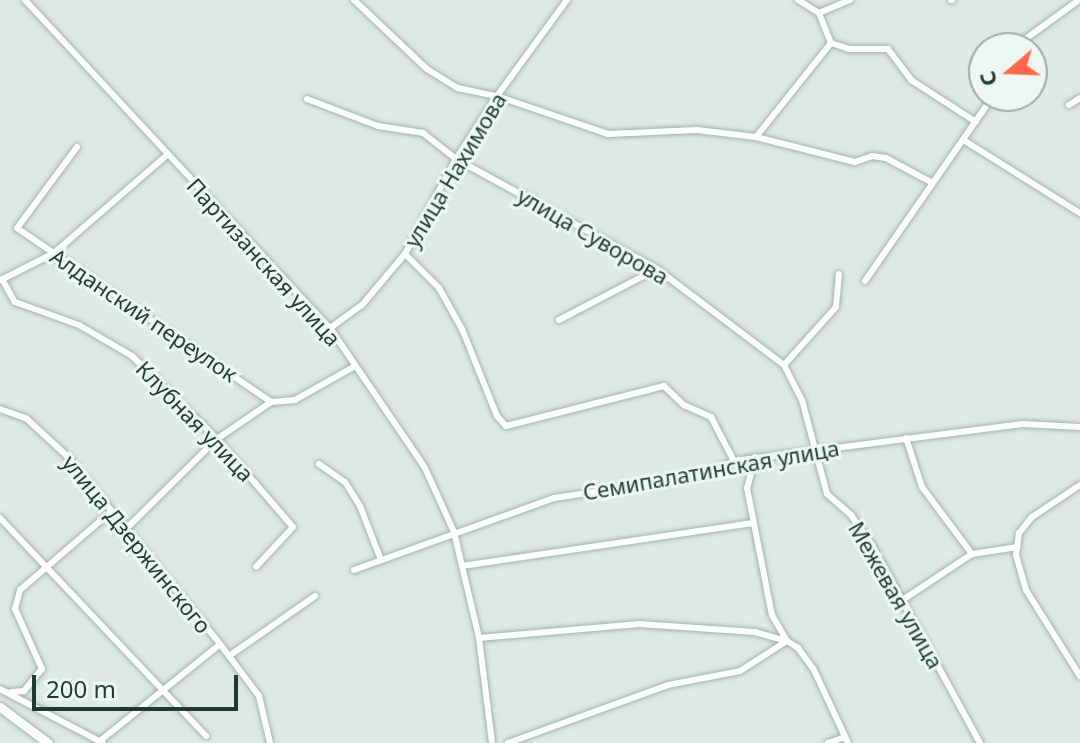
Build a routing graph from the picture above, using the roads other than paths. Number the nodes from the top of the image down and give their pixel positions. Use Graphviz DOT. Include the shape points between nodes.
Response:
graph roads {
  1 [pos="25,0"];
  2 [pos="354,0"];
  3 [pos="567,0"];
  4 [pos="798,0"];
  5 [pos="850,0"];
  6 [pos="1079,0"];
  7 [pos="819,13"];
  8 [pos="1035,32"];
  9 [pos="831,43"];
  10 [pos="497,96"];
  11 [pos="1080,98"];
  12 [pos="307,99"];
  13 [pos="1069,105"];
  14 [pos="983,112"];
  15 [pos="976,122"];
  16 [pos="756,137"];
  17 [pos="965,141"];
  18 [pos="77,147"];
  19 [pos="166,156"];
  20 [pos="456,159"];
  21 [pos="931,182"];
  22 [pos="1080,213"];
  23 [pos="54,253"];
  24 [pos="405,254"];
  25 [pos="657,269"];
  26 [pos="839,274"];
  27 [pos="1,280"];
  28 [pos="865,281"];
  29 [pos="559,320"];
  30 [pos="330,328"];
  31 [pos="784,365"];
  32 [pos="355,366"];
  33 [pos="271,402"];
  34 [pos="0,409"];
  35 [pos="1080,427"];
  36 [pos="906,438"];
  37 [pos="217,439"];
  38 [pos="817,448"];
  39 [pos="755,457"];
  40 [pos="734,461"];
  41 [pos="319,464"];
  42 [pos="1080,485"];
  43 [pos="112,511"];
  44 [pos="0,518"];
  45 [pos="753,523"];
  46 [pos="126,529"];
  47 [pos="454,532"];
  48 [pos="1017,547"];
  49 [pos="972,554"];
  50 [pos="381,560"];
  51 [pos="462,566"];
  52 [pos="256,567"];
  53 [pos="47,568"];
  54 [pos="354,570"];
  55 [pos="315,596"];
  56 [pos="901,601"];
  57 [pos="479,638"];
  58 [pos="787,641"];
  59 [pos="220,644"];
  60 [pos="229,656"];
  61 [pos="1080,676"];
  62 [pos="0,689"];
  63 [pos="11,692"];
  64 [pos="164,692"];
  65 [pos="0,707"];
  66 [pos="206,736"];
  67 [pos="846,740"];
  68 [pos="102,742"];
  69 [pos="48,743"];
  70 [pos="270,743"];
  71 [pos="492,743"];
  72 [pos="508,743"];
  73 [pos="828,743"];
  74 [pos="980,743"];
  1 -- 19 [label="street, Партизанская улица"];
  2 -- 10 [label="street" via="427,69 458,88"];
  3 -- 10 [label="street, улица Нахимова"];
  4 -- 7 [label="street"];
  5 -- 7 [label="street"];
  6 -- 8 [label="street"];
  7 -- 9 [label="street"];
  9 -- 15 [label="street" via="849,49 888,49 911,80"];
  9 -- 16 [label="street"];
  10 -- 16 [label="street" via="608,134 697,130"];
  10 -- 20 [label="street, улица Нахимова"];
  11 -- 13 [label="street"];
  12 -- 20 [label="street, улица Суворова" via="378,126 423,133"];
  14 -- 15 [label="street"];
  15 -- 17 [label="street"];
  16 -- 21 [label="street" via="855,162 886,158"];
  17 -- 21 [label="street"];
  17 -- 22 [label="street"];
  18 -- 23 [label="street, Алданский переулок" via="17,228"];
  19 -- 23 [label="street"];
  19 -- 30 [label="street, Партизанская улица"];
  20 -- 24 [label="street, улица Нахимова"];
  20 -- 25 [label="street, улица Суворова"];
  21 -- 28 [label="street"];
  23 -- 27 [label="street"];
  23 -- 33 [label="street, Алданский переулок"];
  24 -- 30 [label="street, улица Нахимова" via="362,305"];
  24 -- 40 [label="street" via="439,288 506,426 664,386 684,405 711,417"];
  25 -- 29 [label="street"];
  25 -- 31 [label="street, улица Суворова"];
  26 -- 31 [label="street" via="836,307"];
  27 -- 37 [label="street, Клубная улица" via="15,302 79,325 132,356"];
  30 -- 32 [label="street, Партизанская улица"];
  31 -- 38 [label="street, улица Суворова"];
  32 -- 33 [label="street" via="295,400"];
  32 -- 47 [label="street, Партизанская улица" via="425,468"];
  33 -- 37 [label="street"];
  34 -- 43 [label="street, улица Дзержинского" via="27,419 66,455"];
  35 -- 36 [label="street, Семипалатинская улица" via="1023,424"];
  36 -- 38 [label="street, Семипалатинская улица"];
  36 -- 49 [label="street" via="922,487"];
  37 -- 46 [label="street"];
  37 -- 52 [label="street, Клубная улица" via="293,527"];
  38 -- 39 [label="street, Семипалатинская улица"];
  38 -- 56 [label="street, Межевая улица" via="827,494 851,515 872,545"];
  39 -- 40 [label="street, Семипалатинская улица"];
  39 -- 45 [label="street" via="747,488"];
  40 -- 47 [label="street, Семипалатинская улица" via="702,476 554,498"];
  41 -- 50 [label="street" via="345,482"];
  42 -- 48 [label="street" via="1032,517 1019,533"];
  43 -- 46 [label="street, улица Дзержинского"];
  43 -- 53 [label="street"];
  44 -- 53 [label="street"];
  45 -- 51 [label="street"];
  45 -- 58 [label="street" via="772,615"];
  46 -- 59 [label="street, улица Дзержинского"];
  47 -- 50 [label="street, Семипалатинская улица"];
  47 -- 51 [label="street, Партизанская улица"];
  48 -- 49 [label="street"];
  48 -- 61 [label="street" via="1026,590"];
  49 -- 56 [label="street"];
  50 -- 54 [label="street, Семипалатинская улица"];
  51 -- 57 [label="street, Партизанская улица"];
  53 -- 63 [label="street" via="20,590 15,609 42,669 24,691"];
  53 -- 64 [label="street"];
  55 -- 60 [label="street"];
  56 -- 74 [label="street, Межевая улица"];
  57 -- 58 [label="street" via="639,624 755,632"];
  57 -- 71 [label="street, Партизанская улица"];
  58 -- 67 [label="street" via="814,670"];
  58 -- 72 [label="street" via="740,671 668,685"];
  59 -- 60 [label="street, улица Дзержинского"];
  59 -- 64 [label="street"];
  60 -- 70 [label="street, улица Дзержинского" via="259,696"];
  62 -- 63 [label="street"];
  63 -- 68 [label="street"];
  64 -- 66 [label="street"];
  64 -- 68 [label="street"];
  65 -- 69 [label="main road"];
  67 -- 73 [label="street"];
}
